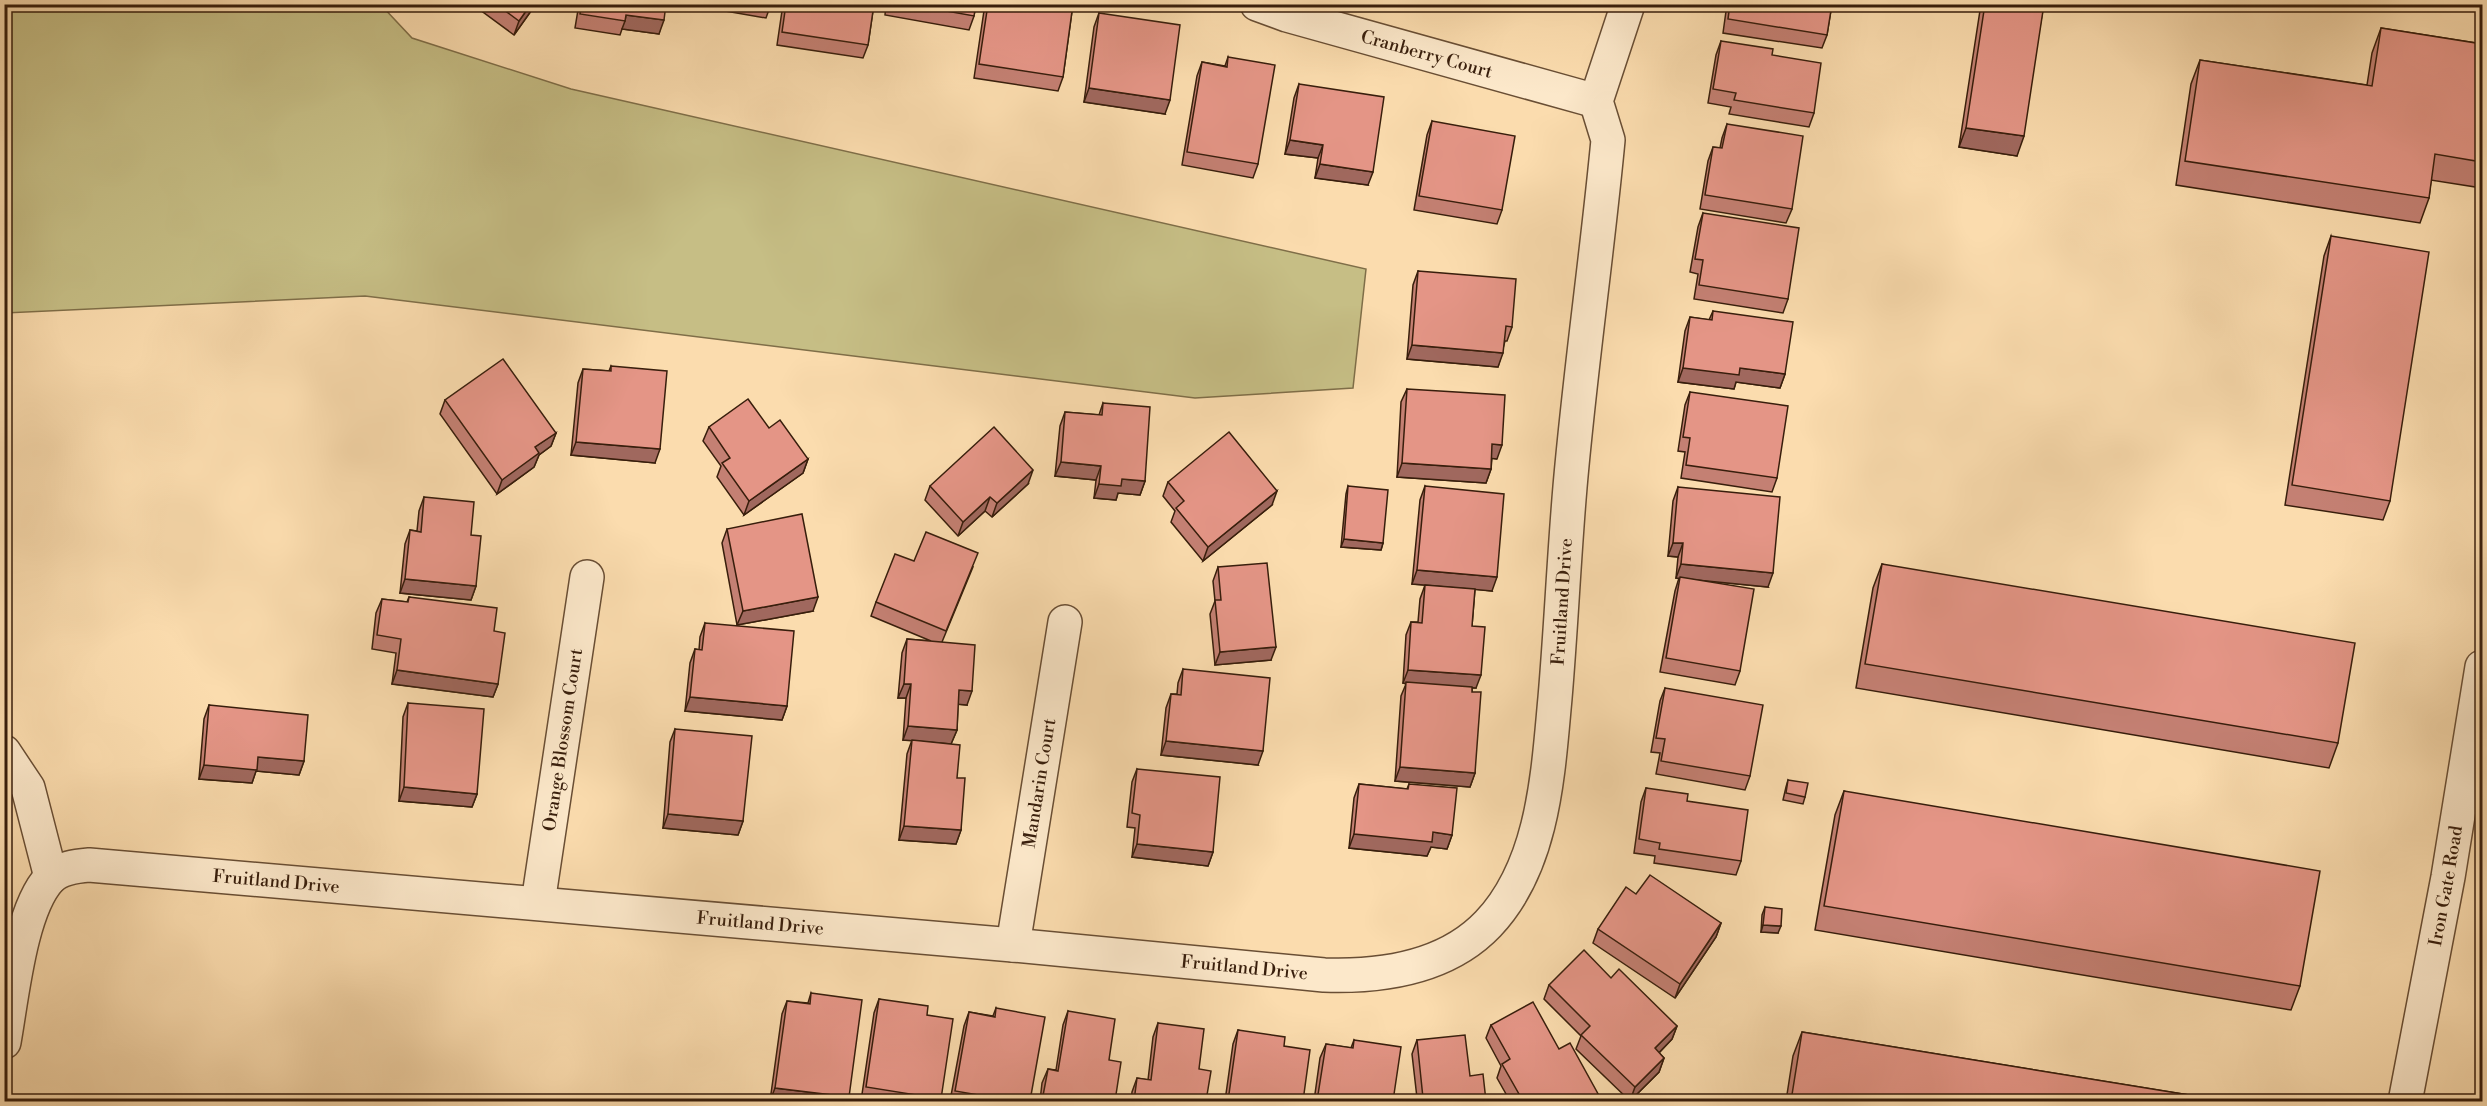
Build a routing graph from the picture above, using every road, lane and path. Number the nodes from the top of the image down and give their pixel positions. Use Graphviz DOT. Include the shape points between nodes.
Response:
graph roads {
  1 [pos="1257,4"];
  2 [pos="1628,4"];
  3 [pos="1596,101"];
  4 [pos="587,577"];
  5 [pos="1065,622"];
  6 [pos="2482,667"];
  7 [pos="4,752"];
  8 [pos="51,877"];
  9 [pos="538,903"];
  10 [pos="1013,945"];
  11 [pos="4,1042"];
  12 [pos="2405,1101"];
  1 -- 3 [label="street, Cranberry Court"];
  2 -- 3 [label="street"];
  3 -- 10 [label="street, Fruitland Drive" via="1608,140 1570,486 1546,794 1515,886 1488,924 1452,952 1409,968 1362,976"];
  4 -- 9 [label="street, Orange Blossom Court"];
  5 -- 10 [label="street, Mandarin Court"];
  6 -- 12 [label="street, Iron Gate Road" via="2448,877"];
  7 -- 8 [label="street" via="28,788"];
  8 -- 9 [label="street, Fruitland Drive" via="72,866 89,865"];
  8 -- 11 [label="street" via="38,895 21,945"];
  9 -- 10 [label="street, Fruitland Drive"];
}
